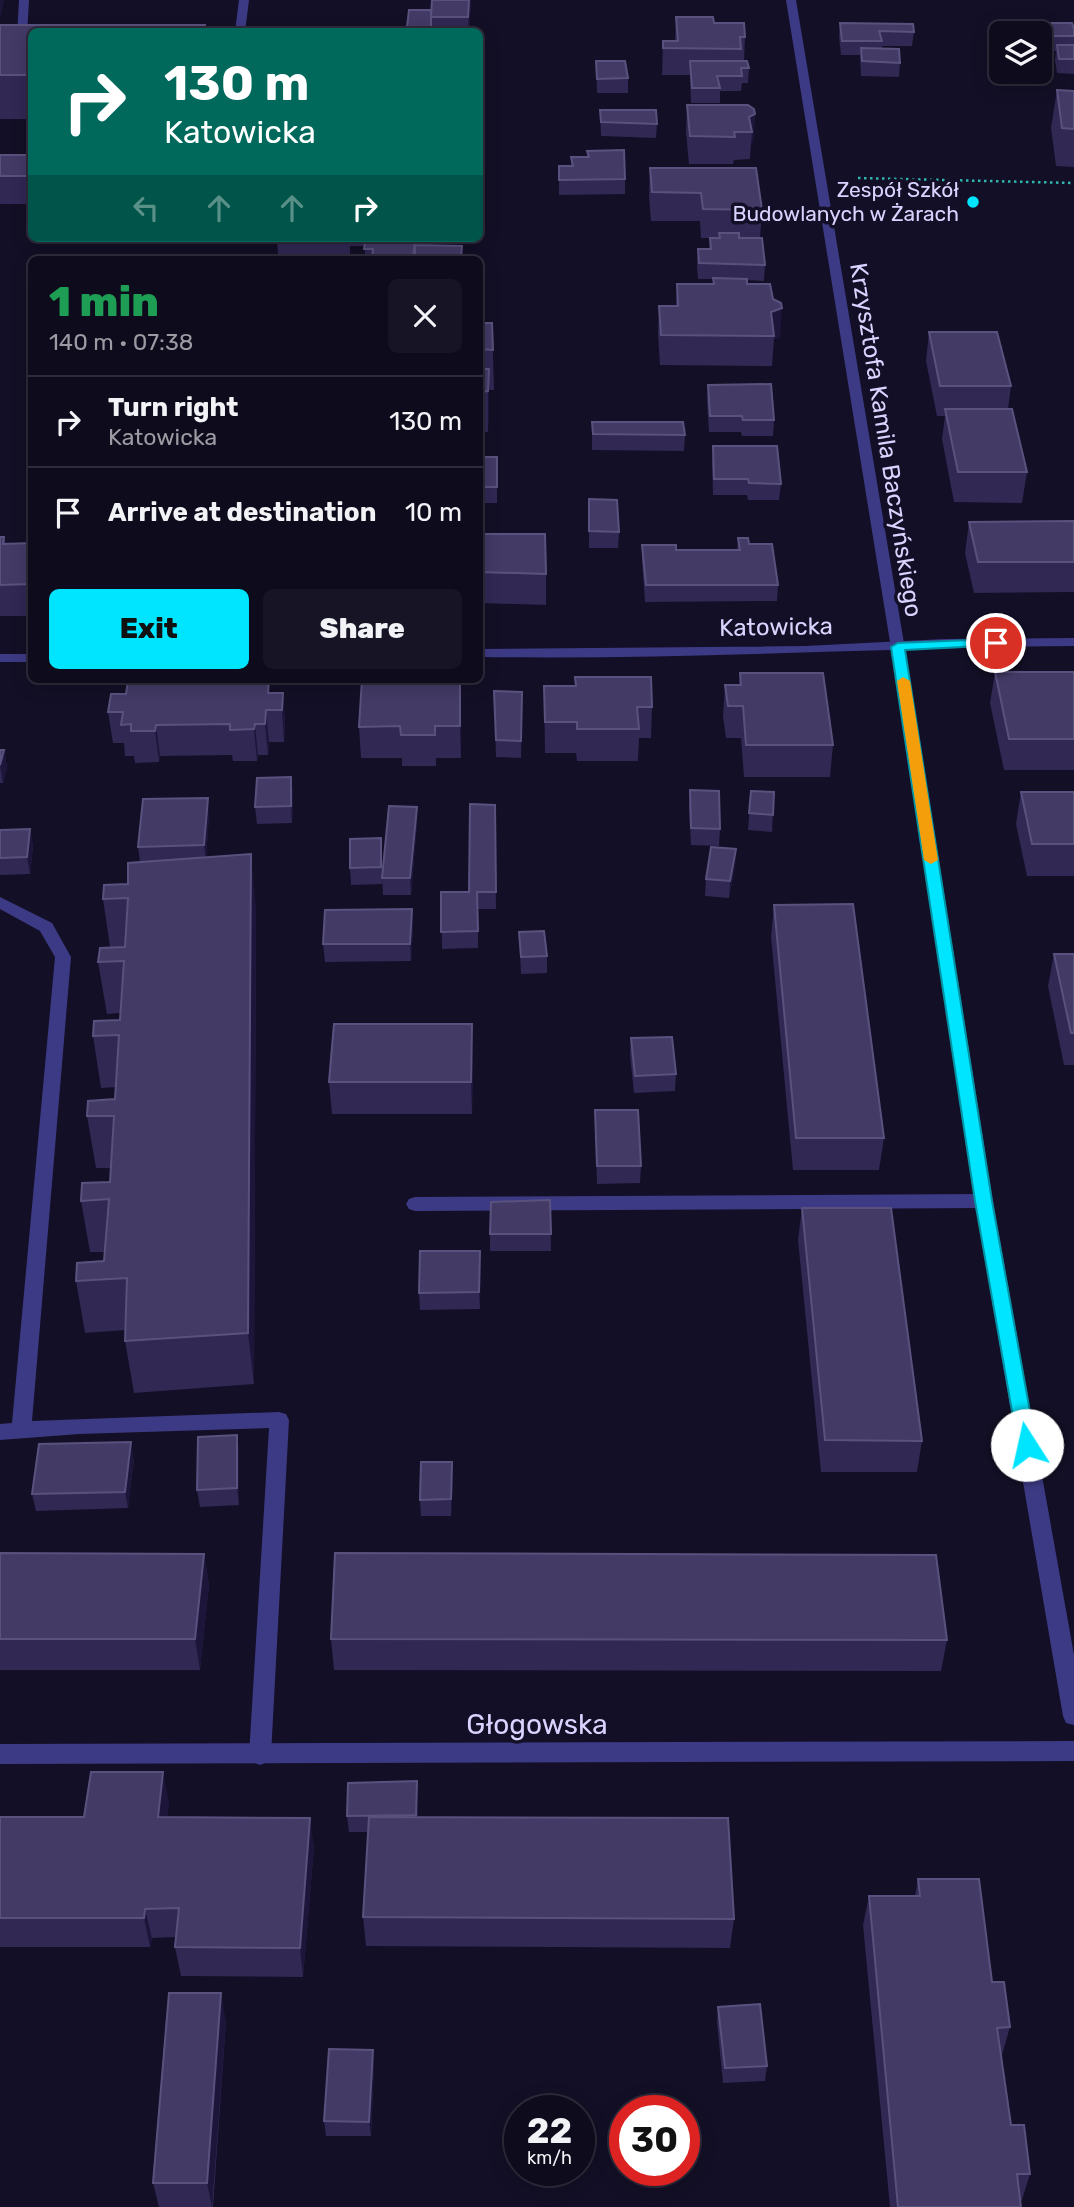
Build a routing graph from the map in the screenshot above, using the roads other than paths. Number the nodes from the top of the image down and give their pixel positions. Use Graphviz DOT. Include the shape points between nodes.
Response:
graph roads {
  1 [pos="24,0"];
  2 [pos="244,0"];
  3 [pos="791,0"];
  4 [pos="240,28"];
  5 [pos="28,55"];
  6 [pos="1074,642"];
  7 [pos="898,647"];
  8 [pos="483,653"];
  9 [pos="0,658"];
  10 [pos="28,658"];
  11 [pos="0,902"];
  12 [pos="984,1201"];
  13 [pos="415,1205"];
  14 [pos="21,1430"];
  15 [pos="0,1432"];
  16 [pos="1074,1716"];
  17 [pos="1074,1751"];
  18 [pos="0,1754"];
  19 [pos="260,1755"];
  1 -- 5 [label="street" via="21,55"];
  2 -- 4 [label="street"];
  3 -- 7 [label="street, Krzysztofa Kamila Baczyńskiego"];
  6 -- 7 [label="street, Katowicka"];
  7 -- 8 [label="street, Katowicka"];
  7 -- 12 [label="street, Krzysztofa Kamila Baczyńskiego"];
  9 -- 10 [label="street"];
  11 -- 14 [label="street" via="46,927 63,957"];
  12 -- 13 [label="street"];
  12 -- 16 [label="street, Krzysztofa Kamila Baczyńskiego"];
  14 -- 15 [label="street"];
  14 -- 19 [label="street" via="279,1420"];
  17 -- 19 [label="street, Głogowska"];
  18 -- 19 [label="street, Głogowska"];
}
